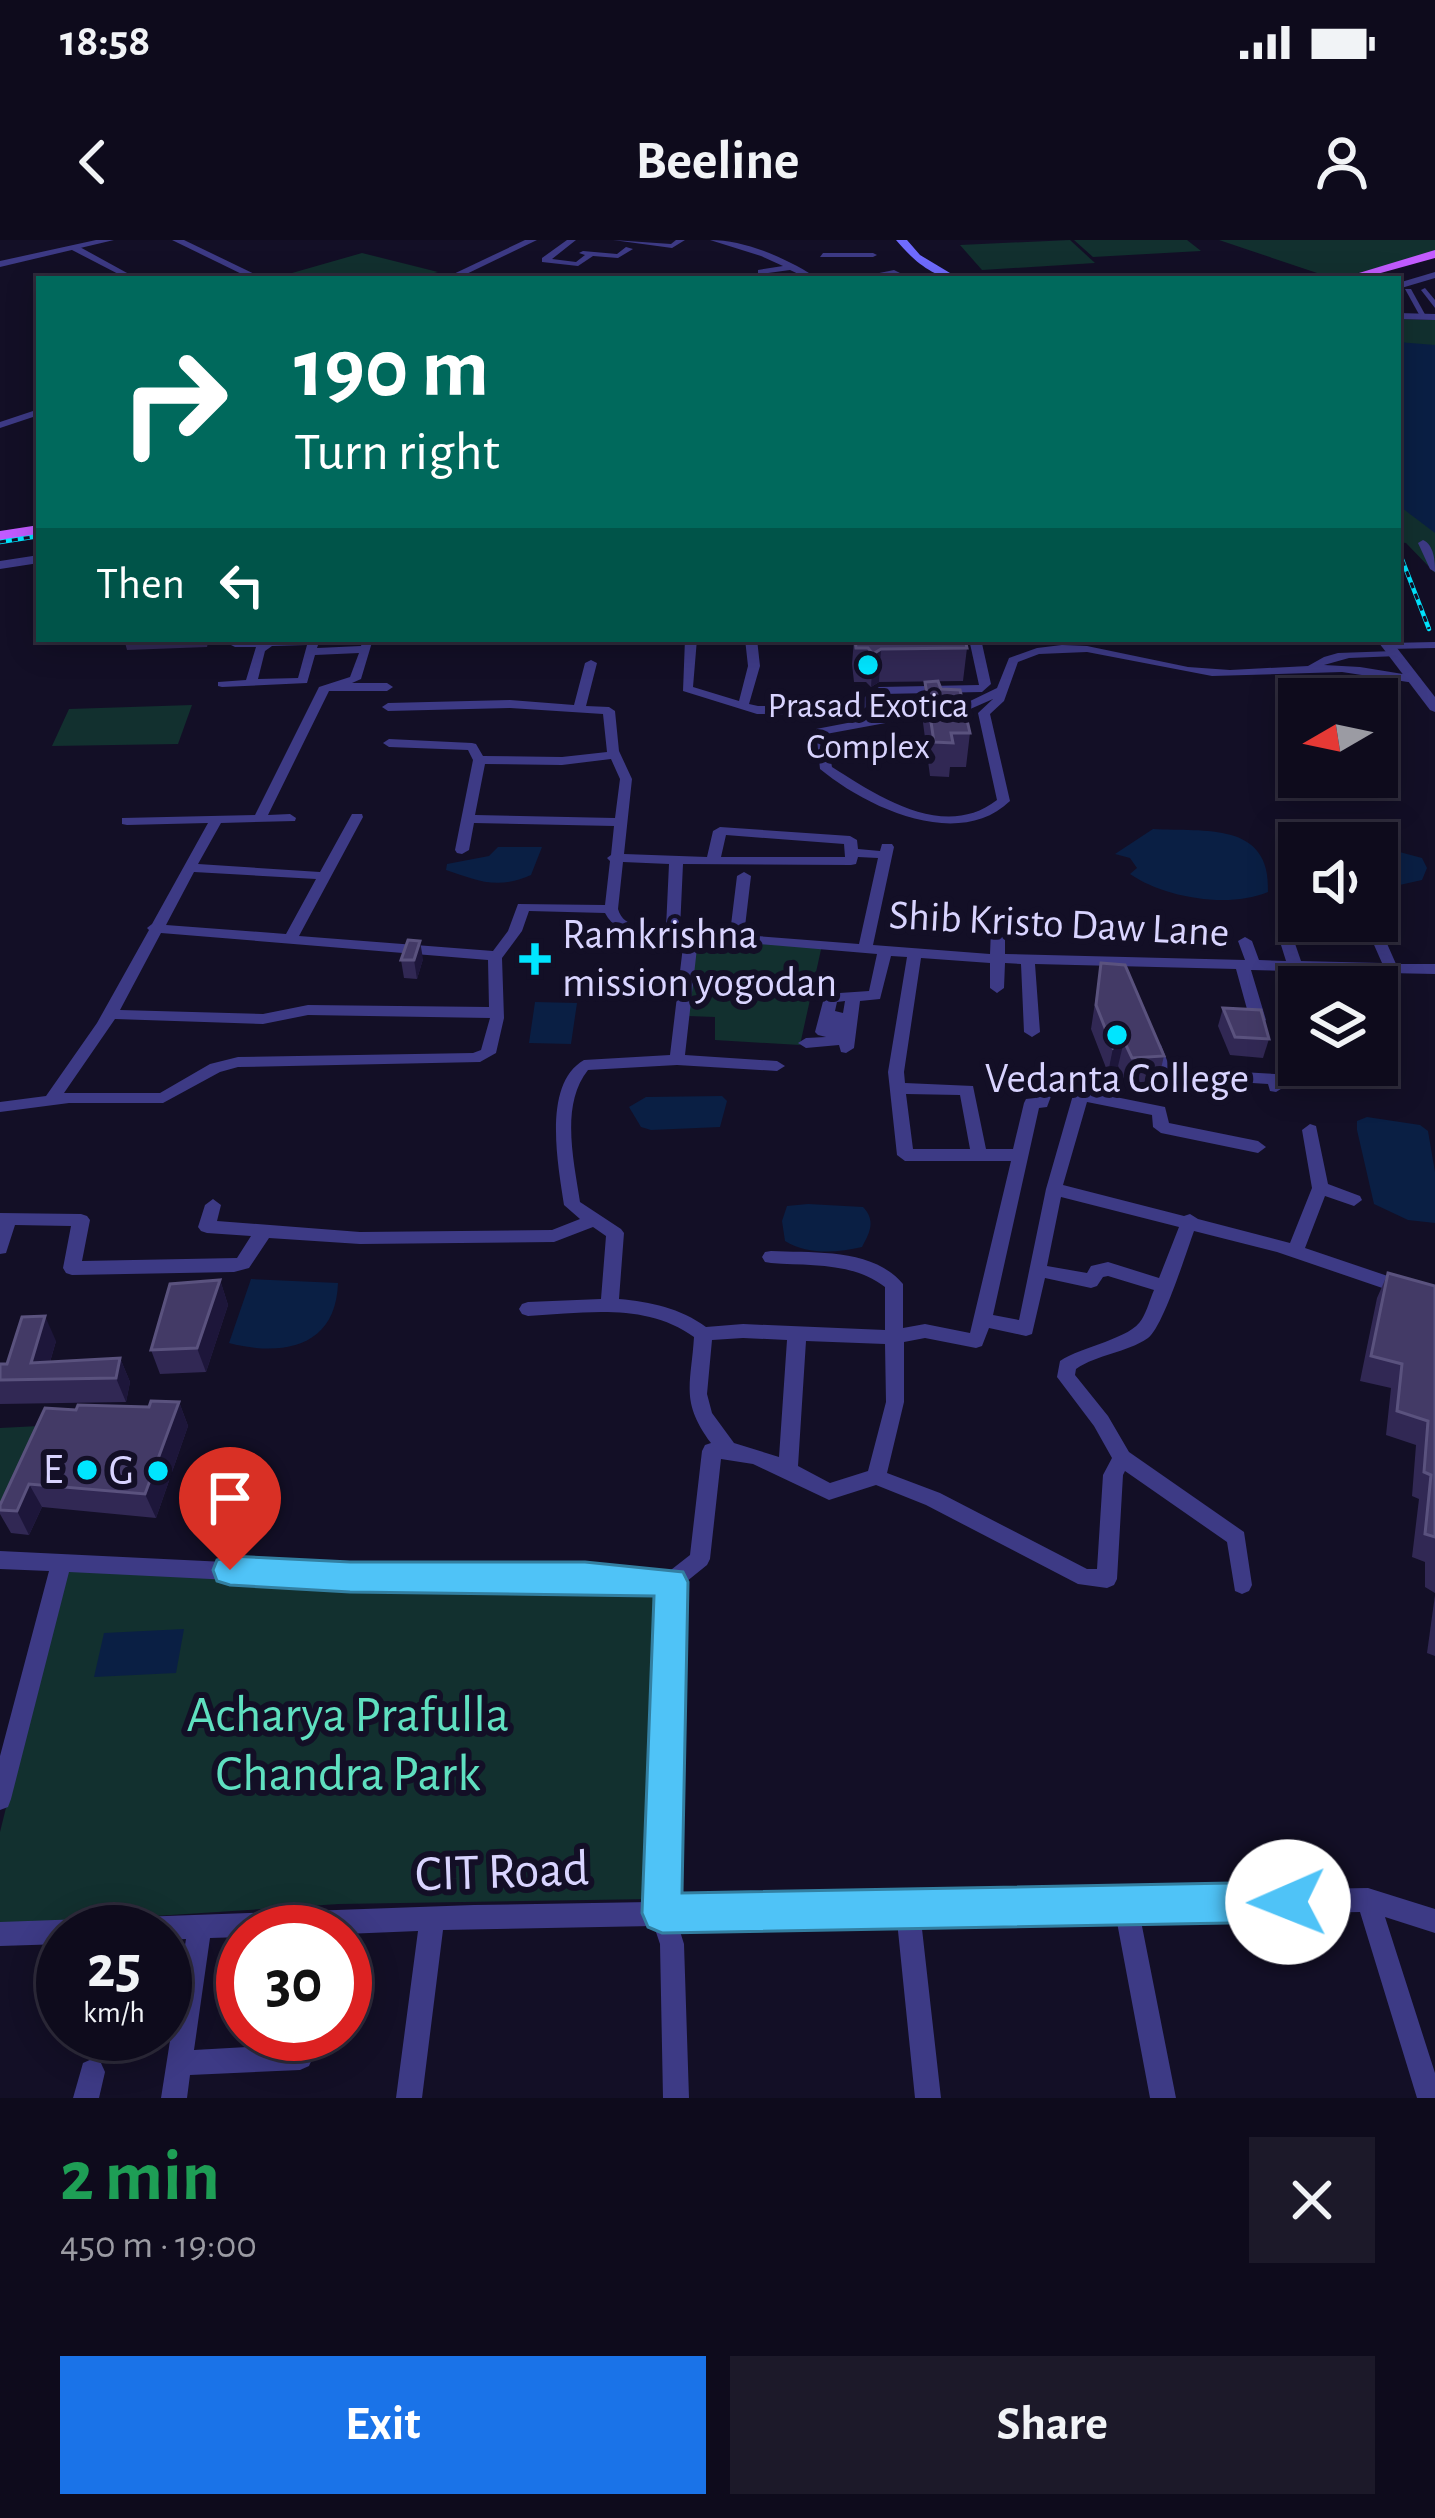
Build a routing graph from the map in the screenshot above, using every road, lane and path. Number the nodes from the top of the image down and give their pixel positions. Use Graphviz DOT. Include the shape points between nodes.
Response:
graph roads {
  1 [pos="109,240"];
  2 [pos="162,240"];
  3 [pos="177,240"];
  4 [pos="532,240"];
  5 [pos="544,240"];
  6 [pos="572,240"];
  7 [pos="617,240"];
  8 [pos="681,240"];
  9 [pos="719,240"];
  10 [pos="751,240"];
  11 [pos="828,240"];
  12 [pos="889,240"];
  13 [pos="901,240"];
  14 [pos="80,244"];
  15 [pos="558,250"];
  16 [pos="629,250"];
  17 [pos="591,254"];
  18 [pos="766,254"];
  19 [pos="873,255"];
  20 [pos="1435,258"];
  21 [pos="0,262"];
  22 [pos="794,267"];
  23 [pos="933,273"];
  24 [pos="1435,275"];
  25 [pos="129,276"];
  26 [pos="245,276"];
  27 [pos="246,276"];
  28 [pos="454,276"];
  29 [pos="467,276"];
  30 [pos="767,276"];
  31 [pos="810,276"];
  32 [pos="1358,276"];
  33 [pos="1385,276"];
  34 [pos="1403,288"];
  35 [pos="1425,290"];
  36 [pos="1434,302"];
  37 [pos="1401,304"];
  38 [pos="1415,304"];
  39 [pos="1429,316"];
  40 [pos="36,413"];
  41 [pos="0,425"];
  42 [pos="36,530"];
  43 [pos="0,536"];
  44 [pos="36,541"];
  45 [pos="1423,543"];
  46 [pos="0,547"];
  47 [pos="36,559"];
  48 [pos="0,565"];
  49 [pos="1435,569"];
  50 [pos="259,642"];
  51 [pos="270,642"];
  52 [pos="691,642"];
  53 [pos="752,642"];
  54 [pos="976,642"];
  55 [pos="235,644"];
  56 [pos="313,644"];
  57 [pos="367,644"];
  58 [pos="1435,645"];
  59 [pos="1388,646"];
  60 [pos="1356,655"];
  61 [pos="591,663"];
  62 [pos="1363,670"];
  63 [pos="1309,671"];
  64 [pos="1414,680"];
  65 [pos="303,681"];
  66 [pos="251,683"];
  67 [pos="222,684"];
  68 [pos="387,687"];
  69 [pos="1002,690"];
  70 [pos="743,706"];
  71 [pos="968,706"];
  72 [pos="388,707"];
  73 [pos="1435,707"];
  74 [pos="579,708"];
  75 [pos="984,713"];
  76 [pos="389,743"];
  77 [pos="616,755"];
  78 [pos="479,760"];
  79 [pos="357,817"];
  80 [pos="217,818"];
  81 [pos="260,818"];
  82 [pos="290,818"];
  83 [pos="468,819"];
  84 [pos="127,821"];
  85 [pos="618,822"];
  86 [pos="462,850"];
  87 [pos="853,852"];
  88 [pos="614,858"];
  89 [pos="676,861"];
  90 [pos="712,861"];
  91 [pos="190,868"];
  92 [pos="326,876"];
  93 [pos="744,876"];
  94 [pos="611,909"];
  95 [pos="154,928"];
  96 [pos="998,929"];
  97 [pos="673,933"];
  98 [pos="691,935"];
  99 [pos="291,938"];
  100 [pos="736,938"];
  101 [pos="1245,941"];
  102 [pos="866,947"];
  103 [pos="885,949"];
  104 [pos="916,952"];
  105 [pos="496,956"];
  106 [pos="998,959"];
  107 [pos="1028,961"];
  108 [pos="1121,963"];
  109 [pos="1248,967"];
  110 [pos="1278,968"];
  111 [pos="1398,968"];
  112 [pos="1435,969"];
  113 [pos="1130,985"];
  114 [pos="997,988"];
  115 [pos="846,997"];
  116 [pos="496,1012"];
  117 [pos="110,1014"];
  118 [pos="1258,1019"];
  119 [pos="1147,1029"];
  120 [pos="823,1032"];
  121 [pos="1032,1032"];
  122 [pos="806,1043"];
  123 [pos="846,1048"];
  124 [pos="677,1060"];
  125 [pos="777,1066"];
  126 [pos="1004,1080"];
  127 [pos="1276,1087"];
  128 [pos="898,1088"];
  129 [pos="51,1100"];
  130 [pos="0,1107"];
  131 [pos="1310,1130"];
  132 [pos="1258,1147"];
  133 [pos="980,1154"];
  134 [pos="1018,1155"];
  135 [pos="1320,1188"];
  136 [pos="1054,1189"];
  137 [pos="1354,1200"];
  138 [pos="213,1205"];
  139 [pos="4,1219"];
  140 [pos="1190,1220"];
  141 [pos="591,1221"];
  142 [pos="264,1231"];
  143 [pos="0,1248"];
  144 [pos="1295,1251"];
  145 [pos="771,1257"];
  146 [pos="1037,1270"];
  147 [pos="1166,1287"];
  148 [pos="1435,1299"];
  149 [pos="609,1307"];
  150 [pos="528,1309"];
  151 [pos="983,1320"];
  152 [pos="797,1333"];
  153 [pos="703,1334"];
  154 [pos="892,1337"];
  155 [pos="727,1448"];
  156 [pos="1121,1458"];
  157 [pos="788,1471"];
  158 [pos="876,1477"];
  159 [pos="0,1560"];
  160 [pos="62,1562"];
  161 [pos="671,1582"];
  162 [pos="1242,1585"];
  163 [pos="0,1799"];
  164 [pos="1369,1900"];
  165 [pos="1126,1906"];
  166 [pos="908,1908"];
  167 [pos="662,1913"];
  168 [pos="432,1919"];
  169 [pos="1435,1922"];
  170 [pos="200,1927"];
  171 [pos="0,1934"];
  172 [pos="216,2061"];
  173 [pos="181,2063"];
  174 [pos="174,2098"];
  175 [pos="409,2098"];
  176 [pos="676,2098"];
  177 [pos="928,2098"];
  178 [pos="1163,2098"];
  179 [pos="1430,2098"];
  1 -- 14 [label="street"];
  2 -- 26 [label="street"];
  3 -- 27 [label="street"];
  4 -- 28 [label="street"];
  5 -- 29 [label="street"];
  6 -- 15 [label="street"];
  7 -- 8 [label="street"];
  9 -- 18 [label="street"];
  10 -- 18 [label="street" via="781,249"];
  11 -- 12 [label="street"];
  11 -- 19 [label="street" via="826,255"];
  12 -- 23 [label="main road"];
  13 -- 23 [label="main road"];
  14 -- 21 [label="street"];
  14 -- 25 [label="street"];
  15 -- 17 [label="street"];
  15 -- 17 [label="street" via="541,263 578,264"];
  16 -- 17 [label="street"];
  18 -- 22 [label="street"];
  20 -- 32 [label="main road"];
  20 -- 33 [label="main road"];
  22 -- 30 [label="street" via="761,272"];
  22 -- 31 [label="street"];
  24 -- 34 [label="street"];
  34 -- 38 [label="street"];
  35 -- 36 [label="street"];
  37 -- 38 [label="street"];
  38 -- 39 [label="street"];
  40 -- 41 [label="street"];
  42 -- 43 [label="main road"];
  44 -- 46 [label="main road"];
  45 -- 49 [label="street"];
  47 -- 48 [label="street"];
  50 -- 55 [label="street"];
  51 -- 66 [label="street"];
  52 -- 70 [label="street" via="687,689"];
  53 -- 70 [label="street"];
  54 -- 70 [label="street" via="982,688 878,691 842,711"];
  56 -- 57 [label="street"];
  56 -- 65 [label="street"];
  57 -- 65 [label="street" via="351,682"];
  58 -- 59 [label="street"];
  59 -- 60 [label="street"];
  59 -- 64 [label="street"];
  60 -- 62 [label="street"];
  60 -- 63 [label="street" via="1319,661"];
  61 -- 74 [label="street"];
  62 -- 63 [label="street"];
  62 -- 64 [label="street"];
  63 -- 69 [label="street" via="1213,674 1130,654 1048,651 1012,661"];
  64 -- 73 [label="street"];
  65 -- 66 [label="street"];
  66 -- 67 [label="street"];
  68 -- 81 [label="street" via="325,687"];
  69 -- 71 [label="street"];
  69 -- 75 [label="street"];
  71 -- 75 [label="street"];
  71 -- 75 [label="street" via="910,708 820,732 826,770 896,811 992,814 1004,801"];
  72 -- 74 [label="street"];
  74 -- 77 [label="street" via="609,711"];
  76 -- 78 [label="street" via="472,746"];
  77 -- 78 [label="street"];
  77 -- 85 [label="street" via="626,779"];
  78 -- 83 [label="street"];
  79 -- 92 [label="street"];
  80 -- 81 [label="street"];
  80 -- 84 [label="street"];
  80 -- 91 [label="street"];
  81 -- 82 [label="street"];
  83 -- 85 [label="street"];
  83 -- 86 [label="street"];
  85 -- 88 [label="street"];
  87 -- 90 [label="street" via="851,861"];
  87 -- 90 [label="street" via="850,840 720,831"];
  87 -- 102 [label="street" via="886,851"];
  88 -- 89 [label="street"];
  88 -- 94 [label="street"];
  89 -- 90 [label="street"];
  89 -- 97 [label="street"];
  91 -- 92 [label="street"];
  91 -- 95 [label="street"];
  92 -- 99 [label="street"];
  93 -- 100 [label="street"];
  94 -- 97 [label="street, Shib Kristo Daw Lane" via="627,929"];
  94 -- 105 [label="street" via="523,908"];
  95 -- 99 [label="street"];
  95 -- 117 [label="street"];
  96 -- 106 [label="street"];
  97 -- 98 [label="street, Shib Kristo Daw Lane"];
  98 -- 100 [label="street, Shib Kristo Daw Lane"];
  98 -- 124 [label="street"];
  99 -- 105 [label="street"];
  100 -- 102 [label="street, Shib Kristo Daw Lane"];
  101 -- 109 [label="street"];
  102 -- 103 [label="street, Shib Kristo Daw Lane"];
  103 -- 104 [label="street, Shib Kristo Daw Lane"];
  103 -- 115 [label="street" via="875,996"];
  104 -- 106 [label="street, Shib Kristo Daw Lane"];
  104 -- 128 [label="street"];
  105 -- 116 [label="street"];
  106 -- 107 [label="street, Shib Kristo Daw Lane"];
  106 -- 114 [label="street"];
  107 -- 108 [label="street, Shib Kristo Daw Lane"];
  107 -- 121 [label="street"];
  108 -- 109 [label="street, Shib Kristo Daw Lane"];
  108 -- 113 [label="street"];
  109 -- 110 [label="street, Shib Kristo Daw Lane"];
  109 -- 118 [label="street"];
  111 -- 112 [label="street, Shib Kristo Daw Lane"];
  115 -- 120 [label="street" via="829,998"];
  115 -- 122 [label="street" via="833,1042"];
  115 -- 123 [label="street"];
  116 -- 117 [label="street"];
  116 -- 129 [label="street" via="489,1050 475,1058 238,1062 163,1098"];
  117 -- 129 [label="street"];
  119 -- 127 [label="street" via="1164,1073 1275,1079"];
  124 -- 125 [label="street"];
  124 -- 141 [label="street" via="578,1068 564,1144 572,1205"];
  126 -- 134 [label="street" via="1048,1083 1041,1102 1032,1102"];
  128 -- 133 [label="street" via="967,1090"];
  128 -- 133 [label="street" via="905,1155"];
  129 -- 130 [label="street"];
  131 -- 135 [label="street"];
  132 -- 136 [label="street" via="1161,1127 1160,1111 1081,1095"];
  133 -- 134 [label="street"];
  134 -- 151 [label="street"];
  135 -- 137 [label="street"];
  135 -- 144 [label="street"];
  136 -- 140 [label="street"];
  136 -- 146 [label="street"];
  138 -- 142 [label="street" via="207,1227"];
  139 -- 142 [label="street" via="81,1220 72,1268 243,1263"];
  139 -- 143 [label="street"];
  140 -- 144 [label="street"];
  140 -- 147 [label="street"];
  141 -- 142 [label="street" via="554,1236"];
  141 -- 149 [label="street" via="615,1233"];
  144 -- 148 [label="street"];
  145 -- 154 [label="street" via="880,1270 894,1283"];
  146 -- 147 [label="street" via="1091,1281 1108,1269"];
  146 -- 151 [label="street" via="1026,1329"];
  147 -- 156 [label="street" via="1148,1328 1133,1340 1066,1366 1070,1386"];
  149 -- 150 [label="street"];
  149 -- 153 [label="street" via="660,1313"];
  151 -- 154 [label="street" via="976,1341 926,1331"];
  152 -- 153 [label="street"];
  152 -- 154 [label="street"];
  152 -- 157 [label="street"];
  153 -- 155 [label="street" via="693,1397"];
  154 -- 158 [label="street" via="895,1402"];
  155 -- 157 [label="street"];
  155 -- 161 [label="street" via="712,1451 700,1559"];
  156 -- 158 [label="street" via="1107,1579 1085,1578"];
  156 -- 162 [label="street" via="1237,1538"];
  157 -- 158 [label="street" via="829,1492"];
  159 -- 160 [label="street"];
  160 -- 161 [label="street"];
  160 -- 163 [label="street"];
  161 -- 167 [label="street"];
  164 -- 165 [label="street, CIT Road"];
  164 -- 169 [label="street, CIT Road"];
  164 -- 179 [label="street"];
  165 -- 166 [label="street, CIT Road"];
  165 -- 178 [label="street"];
  166 -- 167 [label="street, CIT Road"];
  166 -- 177 [label="street"];
  167 -- 168 [label="street, CIT Road"];
  167 -- 176 [label="street" via="672,1944"];
  168 -- 170 [label="street, CIT Road"];
  168 -- 175 [label="street"];
  170 -- 171 [label="street, CIT Road"];
  170 -- 173 [label="street"];
  172 -- 173 [label="street"];
  173 -- 174 [label="street"];
}
